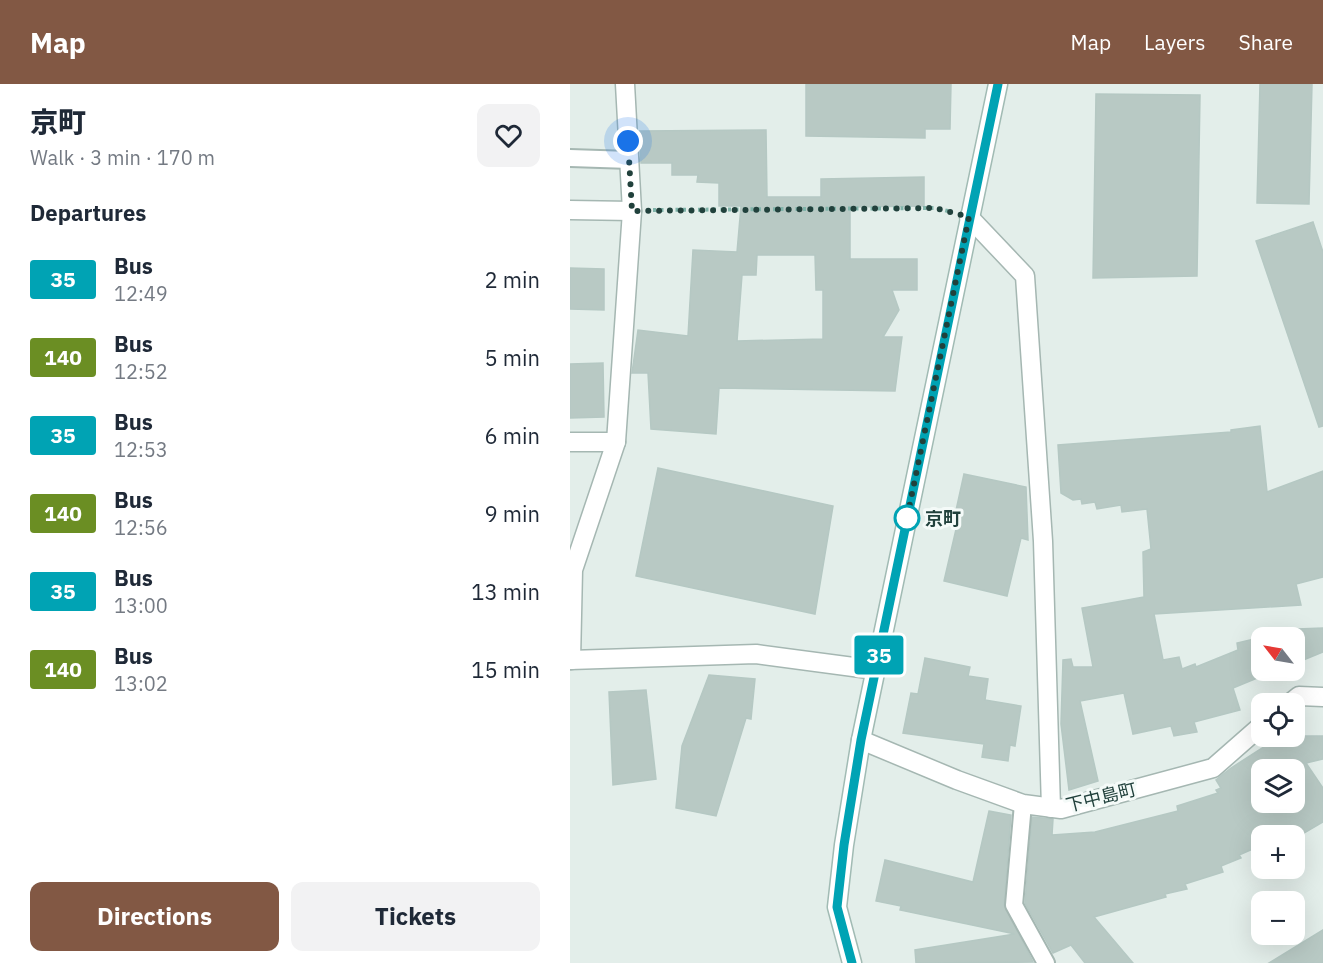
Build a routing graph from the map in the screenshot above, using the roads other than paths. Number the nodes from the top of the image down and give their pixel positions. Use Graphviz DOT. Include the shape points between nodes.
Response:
graph roads {
  1 [pos="625,84"];
  2 [pos="998,84"];
  3 [pos="570,158"];
  4 [pos="630,160"];
  5 [pos="570,210"];
  6 [pos="632,211"];
  7 [pos="969,217"];
  8 [pos="570,441"];
  9 [pos="616,442"];
  10 [pos="570,660"];
  11 [pos="876,670"];
  12 [pos="1305,696"];
  13 [pos="1323,696"];
  14 [pos="1251,735"];
  15 [pos="861,740"];
  16 [pos="1023,804"];
  17 [pos="1051,808"];
  18 [pos="852,963"];
  19 [pos="1046,963"];
  1 -- 4 [label="street"];
  2 -- 7 [label="street"];
  3 -- 4 [label="lane"];
  4 -- 6 [label="street"];
  5 -- 6 [label="street"];
  6 -- 9 [label="street"];
  7 -- 11 [label="street"];
  7 -- 17 [label="street" via="1025,276 1043,541"];
  8 -- 9 [label="street"];
  9 -- 10 [label="street" via="573,570"];
  10 -- 11 [label="street" via="756,654"];
  11 -- 15 [label="street"];
  12 -- 13 [label="street"];
  14 -- 17 [label="street, 下中島町" via="1213,768 1061,809"];
  15 -- 16 [label="street, 下中島町"];
  15 -- 18 [label="street" via="837,907"];
  16 -- 17 [label="street, 下中島町"];
  16 -- 19 [label="lane" via="1014,905"];
}
